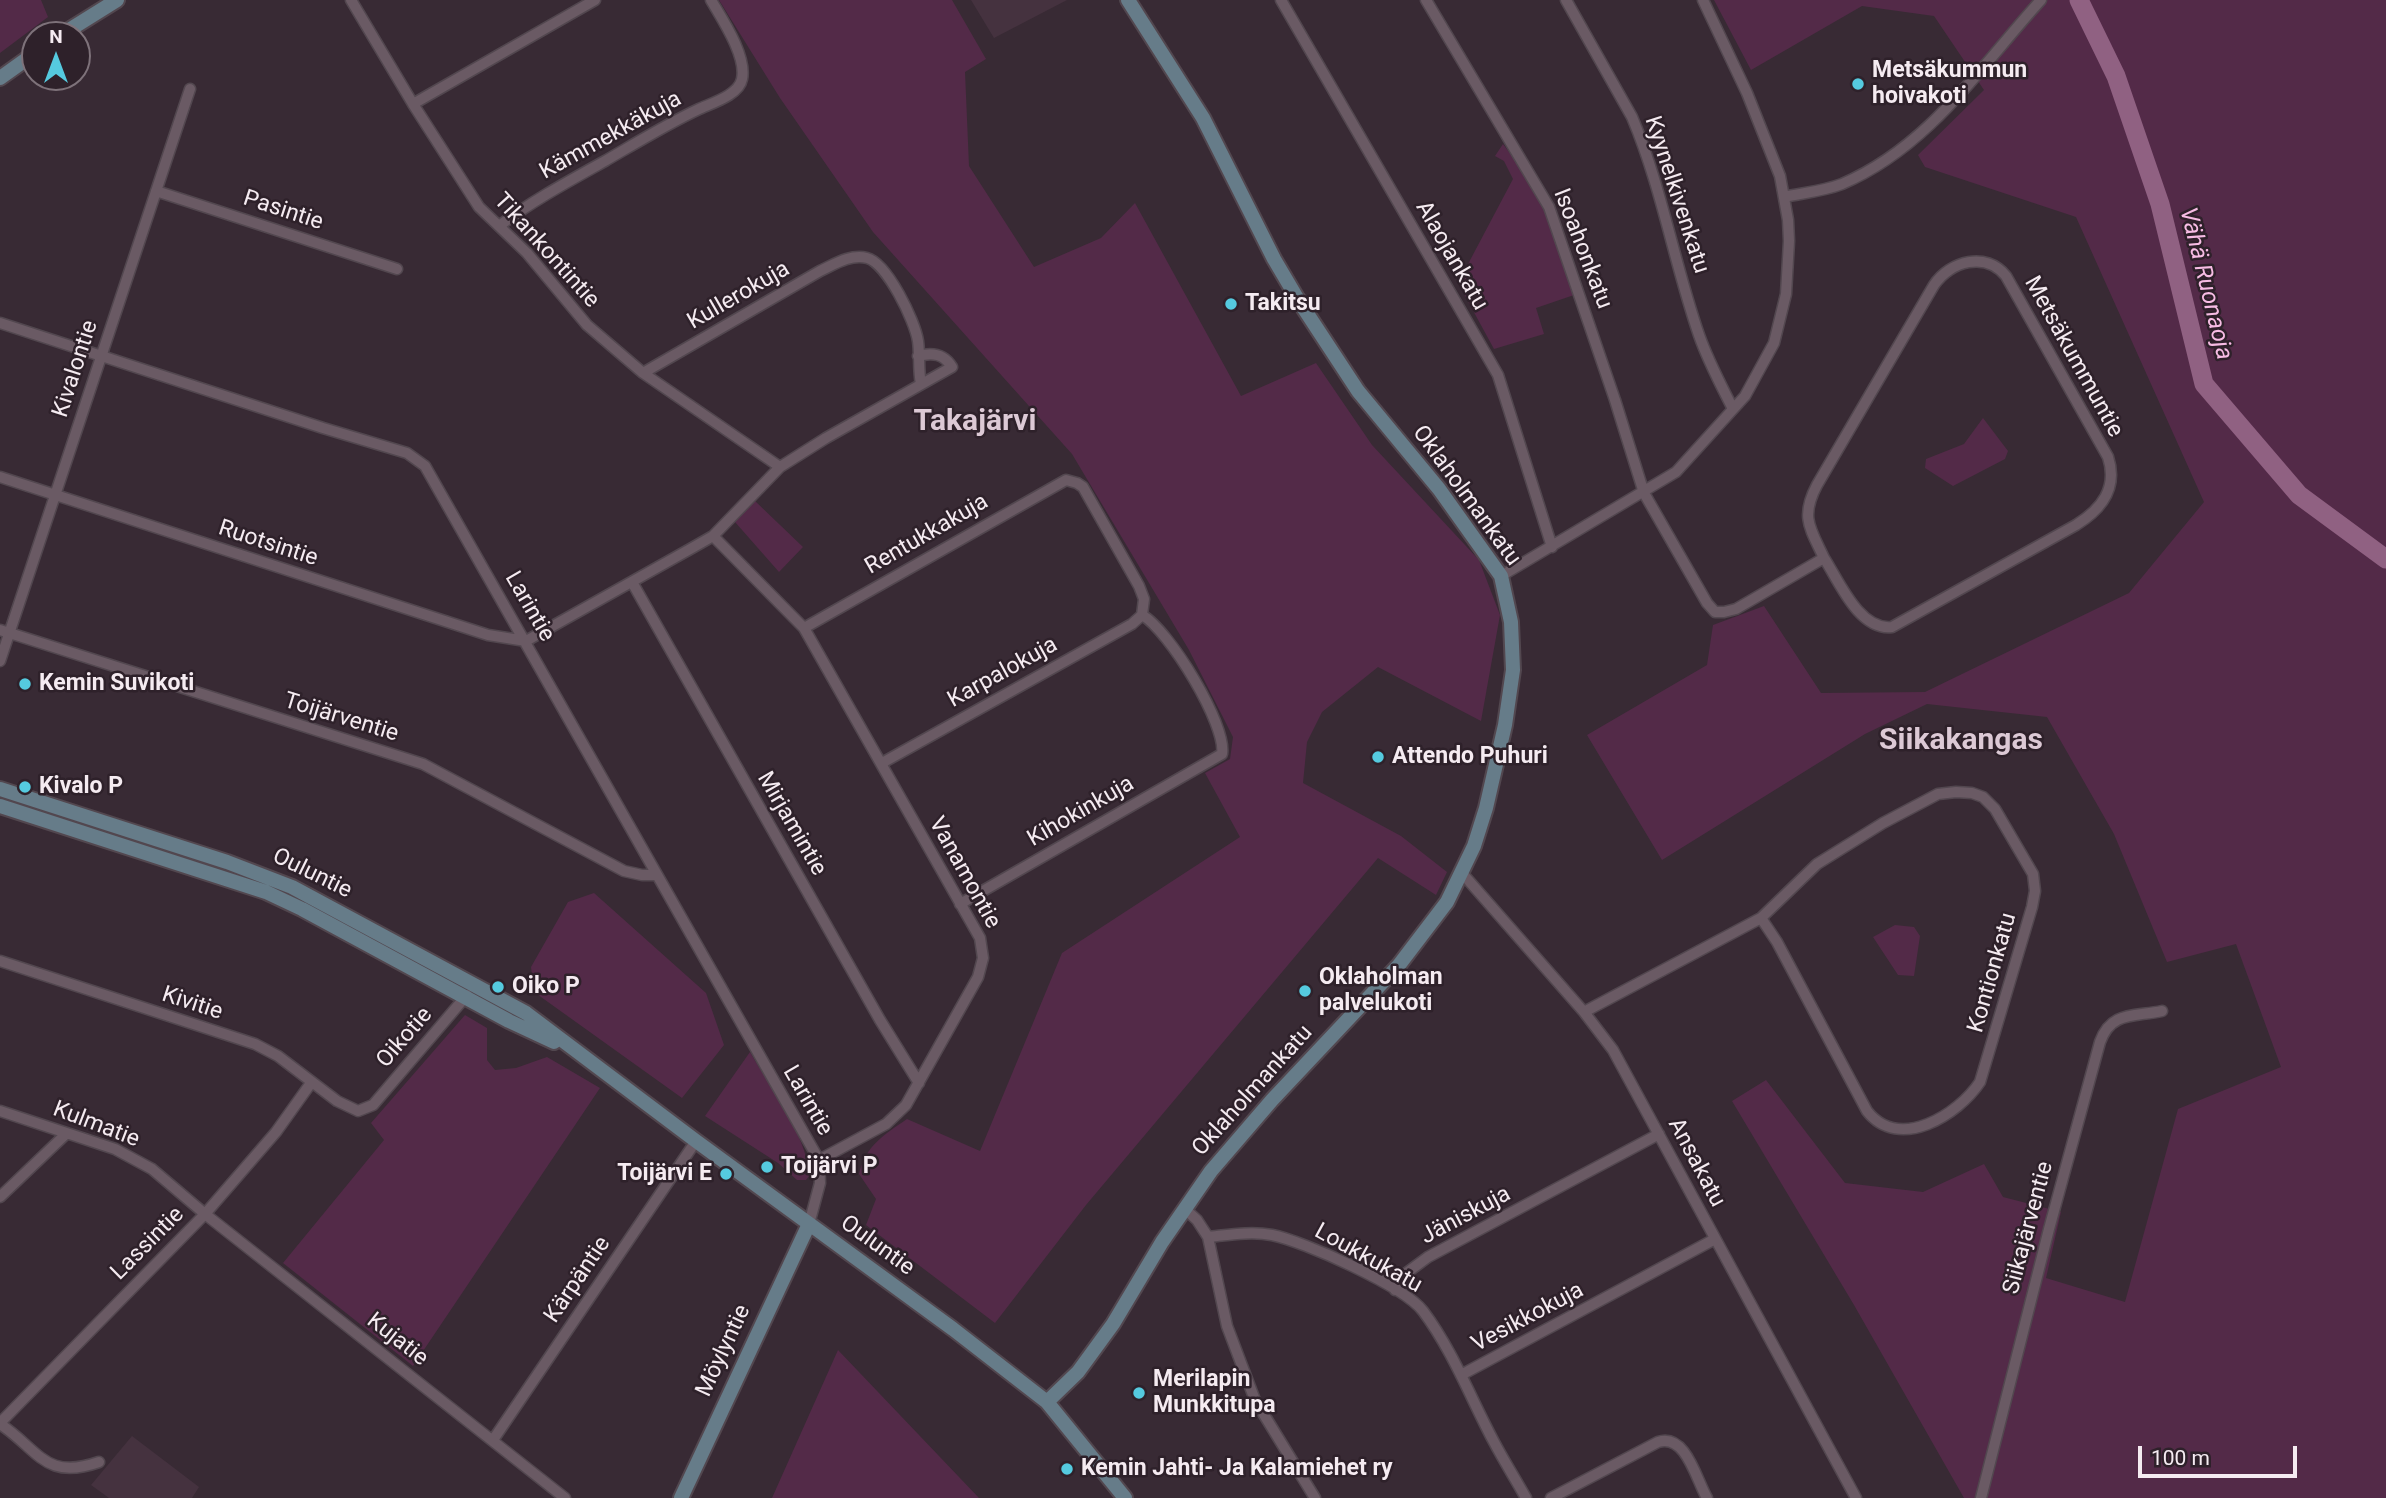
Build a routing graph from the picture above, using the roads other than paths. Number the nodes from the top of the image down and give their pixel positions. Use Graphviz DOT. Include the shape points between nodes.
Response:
graph roads {
  1 [pos="117,0"];
  2 [pos="351,0"];
  3 [pos="595,0"];
  4 [pos="711,0"];
  5 [pos="1128,0"];
  6 [pos="1281,0"];
  7 [pos="1426,0"];
  8 [pos="1566,0"];
  9 [pos="1703,0"];
  10 [pos="2041,0"];
  11 [pos="83,21"];
  12 [pos="21,63"];
  13 [pos="0,78"];
  14 [pos="190,89"];
  15 [pos="413,104"];
  16 [pos="156,191"];
  17 [pos="1784,197"];
  18 [pos="499,226"];
  19 [pos="397,269"];
  20 [pos="0,323"];
  21 [pos="101,355"];
  22 [pos="918,356"];
  23 [pos="643,373"];
  24 [pos="921,384"];
  25 [pos="1733,409"];
  26 [pos="780,467"];
  27 [pos="0,477"];
  28 [pos="1644,493"];
  29 [pos="54,495"];
  30 [pos="713,536"];
  31 [pos="1552,547"];
  32 [pos="1824,558"];
  33 [pos="1501,576"];
  34 [pos="632,582"];
  35 [pos="1142,615"];
  36 [pos="804,628"];
  37 [pos="5,632"];
  38 [pos="526,641"];
  39 [pos="0,661"];
  40 [pos="882,763"];
  41 [pos="0,789"];
  42 [pos="0,806"];
  43 [pos="1462,873"];
  44 [pos="656,874"];
  45 [pos="960,904"];
  46 [pos="1761,918"];
  47 [pos="0,961"];
  48 [pos="475,984"];
  49 [pos="465,998"];
  50 [pos="2162,1010"];
  51 [pos="1584,1012"];
  52 [pos="580,1054"];
  53 [pos="311,1083"];
  54 [pos="919,1083"];
  55 [pos="0,1111"];
  56 [pos="358,1111"];
  57 [pos="67,1133"];
  58 [pos="1659,1134"];
  59 [pos="696,1141"];
  60 [pos="819,1160"];
  61 [pos="0,1198"];
  62 [pos="1184,1208"];
  63 [pos="205,1214"];
  64 [pos="809,1224"];
  65 [pos="1208,1237"];
  66 [pos="1715,1239"];
  67 [pos="1395,1290"];
  68 [pos="1461,1375"];
  69 [pos="1046,1402"];
  70 [pos="0,1423"];
  71 [pos="493,1440"];
  72 [pos="99,1462"];
  73 [pos="565,1498"];
  74 [pos="681,1498"];
  75 [pos="1125,1498"];
  76 [pos="1315,1498"];
  77 [pos="1526,1498"];
  78 [pos="1551,1498"];
  79 [pos="1707,1498"];
  80 [pos="1856,1498"];
  81 [pos="1980,1498"];
  1 -- 11 [label="street"];
  2 -- 15 [label="street, Tikankontintie"];
  3 -- 15 [label="street"];
  4 -- 18 [label="street, Kämmekkäkuja" via="735,45 742,70 738,88"];
  5 -- 33 [label="street, Oklaholmankatu" via="1203,118 1297,298 1358,391 1439,489"];
  6 -- 31 [label="street, Alaojankatu" via="1498,375"];
  7 -- 28 [label="street, Isoahonkatu" via="1549,207"];
  8 -- 25 [label="street, Kyynelkivenkatu" via="1632,117 1657,185 1699,333"];
  9 -- 17 [label="street" via="1770,147"];
  10 -- 17 [label="street" via="1969,86 1918,137 1840,184"];
  12 -- 13 [label="street"];
  14 -- 16 [label="street, Kivalontie"];
  15 -- 18 [label="street, Tikankontintie" via="479,207"];
  16 -- 19 [label="street, Pasintie"];
  16 -- 21 [label="street, Kivalontie"];
  17 -- 25 [label="street" via="1789,241 1781,321 1766,361"];
  18 -- 23 [label="street, Tikankontintie" via="587,325"];
  20 -- 21 [label="street, Larintie"];
  21 -- 29 [label="street, Kivalontie"];
  21 -- 38 [label="street, Larintie" via="414,456 431,474"];
  22 -- 23 [label="street, Kullerokuja" via="915,331 888,276 870,259 856,257 820,271"];
  22 -- 24 [label="street"];
  22 -- 24 [label="street" via="931,352 952,367"];
  23 -- 26 [label="street, Tikankontintie"];
  24 -- 26 [label="street"];
  25 -- 28 [label="street" via="1676,472"];
  26 -- 30 [label="street"];
  27 -- 29 [label="street, Ruotsintie"];
  28 -- 31 [label="street"];
  28 -- 32 [label="street" via="1715,612 1736,608"];
  29 -- 37 [label="street, Kivalontie"];
  29 -- 38 [label="street, Ruotsintie" via="481,632"];
  30 -- 34 [label="street"];
  30 -- 36 [label="street, Vanamontie"];
  31 -- 33 [label="street"];
  32 -- 32 [label="street, Metsäkummuntie" via="1862,615 1876,625 1892,627 2091,516 2105,500 2111,481 2108,457 2006,276 1995,265 1982,261 1959,264 1939,278 1817,485 1807,517"];
  33 -- 43 [label="street, Oklaholmankatu" via="1511,622 1512,681 1488,800"];
  34 -- 38 [label="street"];
  34 -- 54 [label="street, Mirjamintie"];
  35 -- 36 [label="street, Rentukkakuja" via="1144,599 1139,586 1083,487 1070,481 1059,482"];
  35 -- 40 [label="street, Karpalokuja"];
  35 -- 45 [label="street, Kihokinkuja" via="1154,622 1181,656 1220,734 1222,754"];
  36 -- 40 [label="street, Vanamontie"];
  37 -- 39 [label="street, Kivalontie"];
  37 -- 44 [label="street, Toijärventie" via="423,764 624,871"];
  38 -- 44 [label="street, Larintie"];
  40 -- 45 [label="street, Vanamontie"];
  41 -- 48 [label="street, Ouluntie" via="292,887"];
  42 -- 49 [label="street, Ouluntie" via="266,892"];
  43 -- 51 [label="street, Ansakatu"];
  43 -- 62 [label="street, Oklaholmankatu" via="1432,924 1399,965 1272,1100"];
  44 -- 60 [label="street, Larintie"];
  45 -- 54 [label="street, Vanamontie" via="980,938 982,964"];
  46 -- 46 [label="street, Kontionkatu" via="1828,856 1945,792 1972,793 1990,803 2026,860 2035,885 1980,1082 1957,1107 1910,1130 1890,1128 1867,1111"];
  46 -- 51 [label="street, Kontionkatu"];
  47 -- 53 [label="street, Kivitie" via="256,1044"];
  48 -- 49 [label="street, Oikotie"];
  48 -- 52 [label="street, Ouluntie" via="526,1013"];
  49 -- 52 [label="street, Ouluntie"];
  49 -- 56 [label="street, Oikotie" via="373,1105"];
  50 -- 81 [label="street, Siikajärventie" via="2115,1019 2099,1045"];
  51 -- 58 [label="street, Ansakatu" via="1613,1050"];
  52 -- 59 [label="street, Ouluntie"];
  53 -- 56 [label="street, Kivitie"];
  53 -- 63 [label="street, Lassintie"];
  54 -- 60 [label="street, Vanamontie" via="901,1112 886,1124"];
  55 -- 57 [label="street, Kulmatie"];
  57 -- 61 [label="street"];
  57 -- 63 [label="street, Kulmatie" via="115,1149 152,1169"];
  58 -- 66 [label="street, Ansakatu"];
  58 -- 67 [label="street, Jäniskuja" via="1428,1257 1405,1274"];
  59 -- 64 [label="street, Ouluntie"];
  59 -- 71 [label="street, Kärpäntie"];
  60 -- 64 [label="street" via="820,1183"];
  62 -- 65 [label="street"];
  62 -- 69 [label="street, Oklaholmankatu" via="1106,1334 1078,1372"];
  63 -- 70 [label="street, Lassintie"];
  63 -- 71 [label="street, Kujatie"];
  64 -- 69 [label="street, Ouluntie"];
  64 -- 74 [label="street, Möylyntie"];
  65 -- 67 [label="street, Loukkukatu" via="1260,1234 1294,1241"];
  65 -- 76 [label="street" via="1223,1311 1241,1367 1269,1425"];
  66 -- 68 [label="street, Vesikkokuja"];
  66 -- 80 [label="street, Ansakatu"];
  67 -- 68 [label="street, Loukkukatu" via="1423,1312"];
  68 -- 77 [label="street, Loukkukatu"];
  69 -- 75 [label="street, Ouluntie"];
  70 -- 72 [label="street" via="50,1464 73,1469"];
  71 -- 73 [label="street, Kujatie"];
  78 -- 79 [label="street" via="1658,1441 1671,1440 1679,1446"];
}
